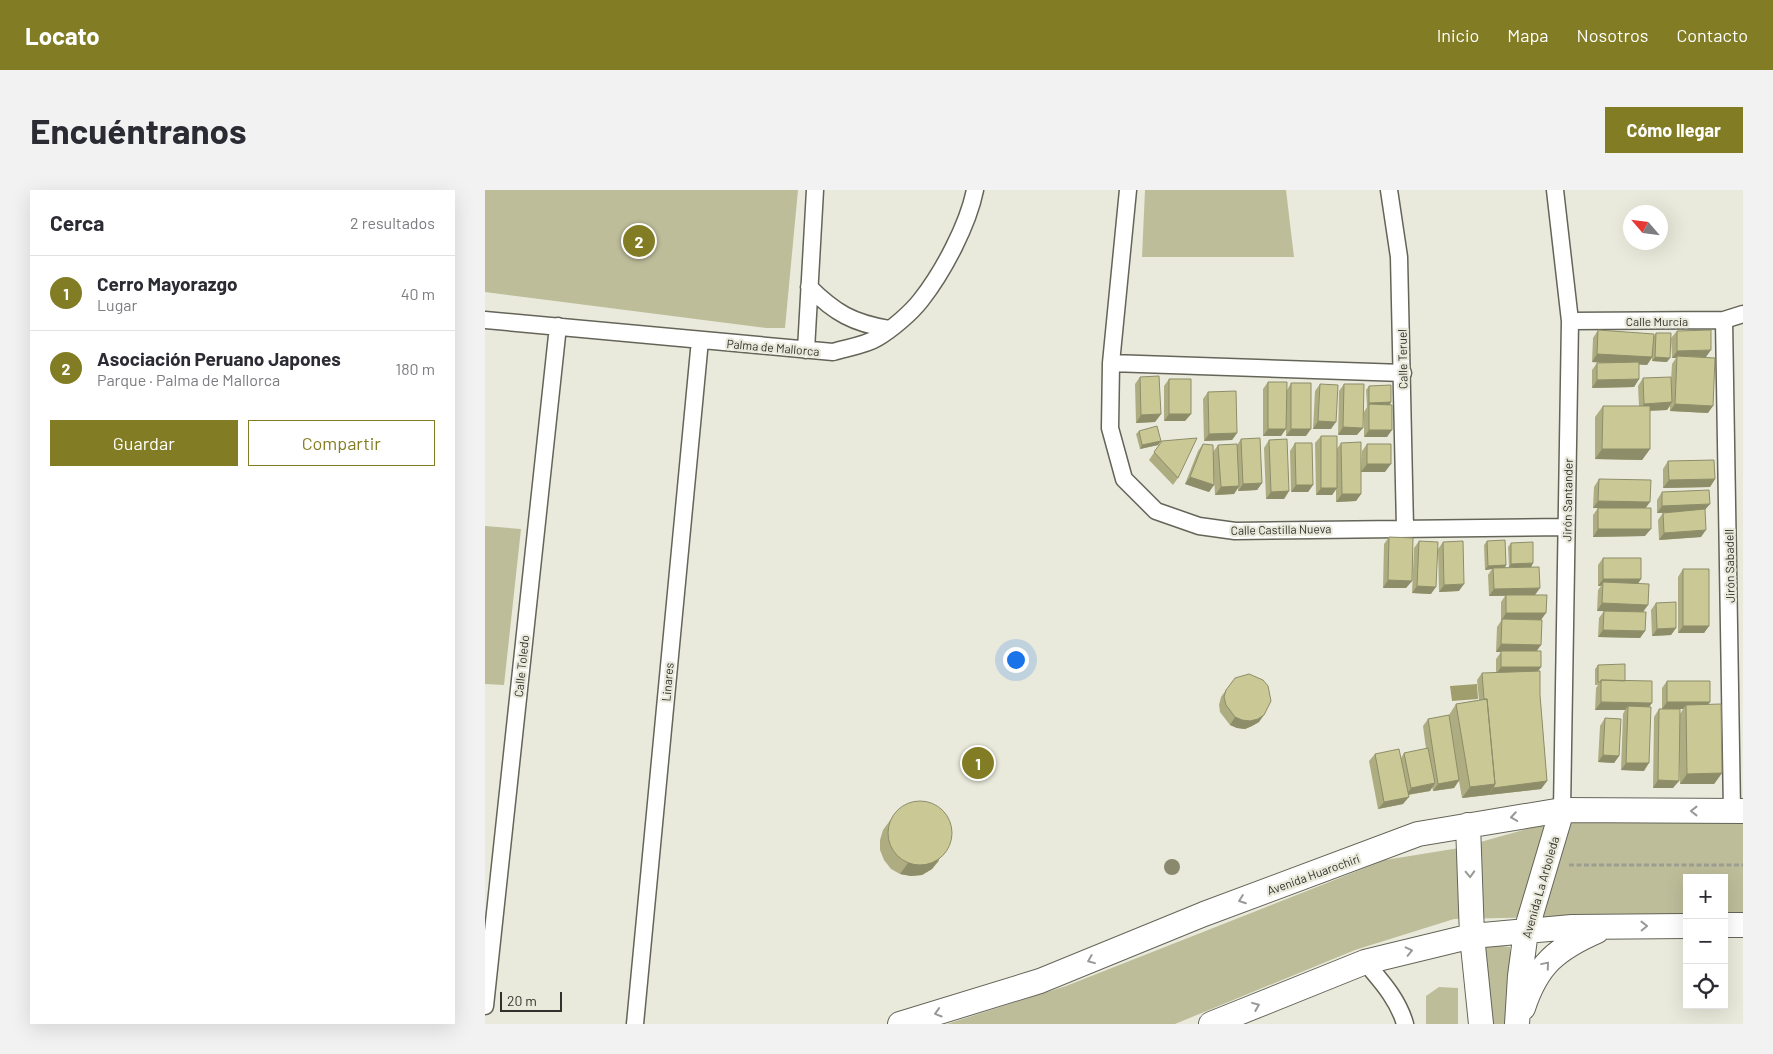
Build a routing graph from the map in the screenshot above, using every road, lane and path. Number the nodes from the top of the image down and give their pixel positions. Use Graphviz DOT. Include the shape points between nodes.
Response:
graph roads {
  1 [pos="815,190"];
  2 [pos="975,190"];
  3 [pos="1128,190"];
  4 [pos="1389,190"];
  5 [pos="1555,190"];
  6 [pos="809,287"];
  7 [pos="1743,314"];
  8 [pos="485,320"];
  9 [pos="1724,320"];
  10 [pos="1570,321"];
  11 [pos="559,326"];
  12 [pos="889,329"];
  13 [pos="700,340"];
  14 [pos="806,350"];
  15 [pos="1111,363"];
  16 [pos="1403,373"];
  17 [pos="1566,527"];
  18 [pos="1405,528"];
  19 [pos="1737,639"];
  20 [pos="1562,810"];
  21 [pos="1738,811"];
  22 [pos="1468,825"];
  23 [pos="1546,865"];
  24 [pos="1743,865"];
  25 [pos="492,870"];
  26 [pos="1728,925"];
  27 [pos="1743,925"];
  28 [pos="1683,926"];
  29 [pos="1606,927"];
  30 [pos="1526,931"];
  31 [pos="1472,936"];
  32 [pos="1365,962"];
  33 [pos="485,1006"];
  34 [pos="635,1024"];
  35 [pos="900,1024"];
  36 [pos="1211,1024"];
  37 [pos="1405,1024"];
  38 [pos="1481,1024"];
  39 [pos="1518,1024"];
  1 -- 6 [label="street"];
  2 -- 12 [label="street, Palma de Mallorca" via="949,256 920,301"];
  3 -- 15 [label="street, Calle Castilla Nueva"];
  4 -- 16 [label="street, Calle Teruel" via="1399,257"];
  5 -- 10 [label="street, Jirón Santander"];
  6 -- 12 [label="street" via="835,311 863,324"];
  6 -- 14 [label="street"];
  7 -- 9 [label="street, Calle Murcia"];
  8 -- 11 [label="street, Palma de Mallorca"];
  9 -- 10 [label="street, Calle Murcia"];
  9 -- 19 [label="street, Jirón Sabadell"];
  10 -- 17 [label="street, Jirón Santander"];
  11 -- 13 [label="street, Palma de Mallorca"];
  11 -- 25 [label="street, Calle Toledo"];
  12 -- 14 [label="street, Palma de Mallorca" via="876,339 833,352"];
  13 -- 14 [label="street, Palma de Mallorca"];
  13 -- 34 [label="street, Linares"];
  15 -- 16 [label="street"];
  15 -- 18 [label="street, Calle Castilla Nueva" via="1110,428 1124,480 1156,511 1199,526 1235,531"];
  16 -- 18 [label="street, Calle Teruel"];
  17 -- 18 [label="street, Calle Castilla Nueva"];
  17 -- 20 [label="street, Jirón Santander"];
  19 -- 21 [label="street, Jirón Sabadell"];
  21 -- 20 [label="street, Avenida Huarochirí, one-way"];
  20 -- 22 [label="street, Avenida Huarochirí, one-way"];
  20 -- 23 [label="street, Avenida La Arboleda"];
  22 -- 31 [label="street, one-way"];
  22 -- 35 [label="street, Avenida Huarochirí, one-way" via="1418,834 1204,914 1040,981"];
  23 -- 24 [label="path"];
  23 -- 30 [label="street, Avenida La Arboleda"];
  25 -- 33 [label="street, Calle Toledo"];
  26 -- 27 [label="street"];
  29 -- 28 [label="street, one-way"];
  29 -- 30 [label="street"];
  39 -- 29 [label="street, one-way" via="1529,989 1557,952"];
  30 -- 31 [label="street"];
  30 -- 39 [label="street, Avenida La Arboleda"];
  32 -- 31 [label="street, one-way"];
  31 -- 38 [label="street"];
  36 -- 32 [label="street, one-way"];
  32 -- 37 [label="street" via="1386,986 1402,1011"];
}
